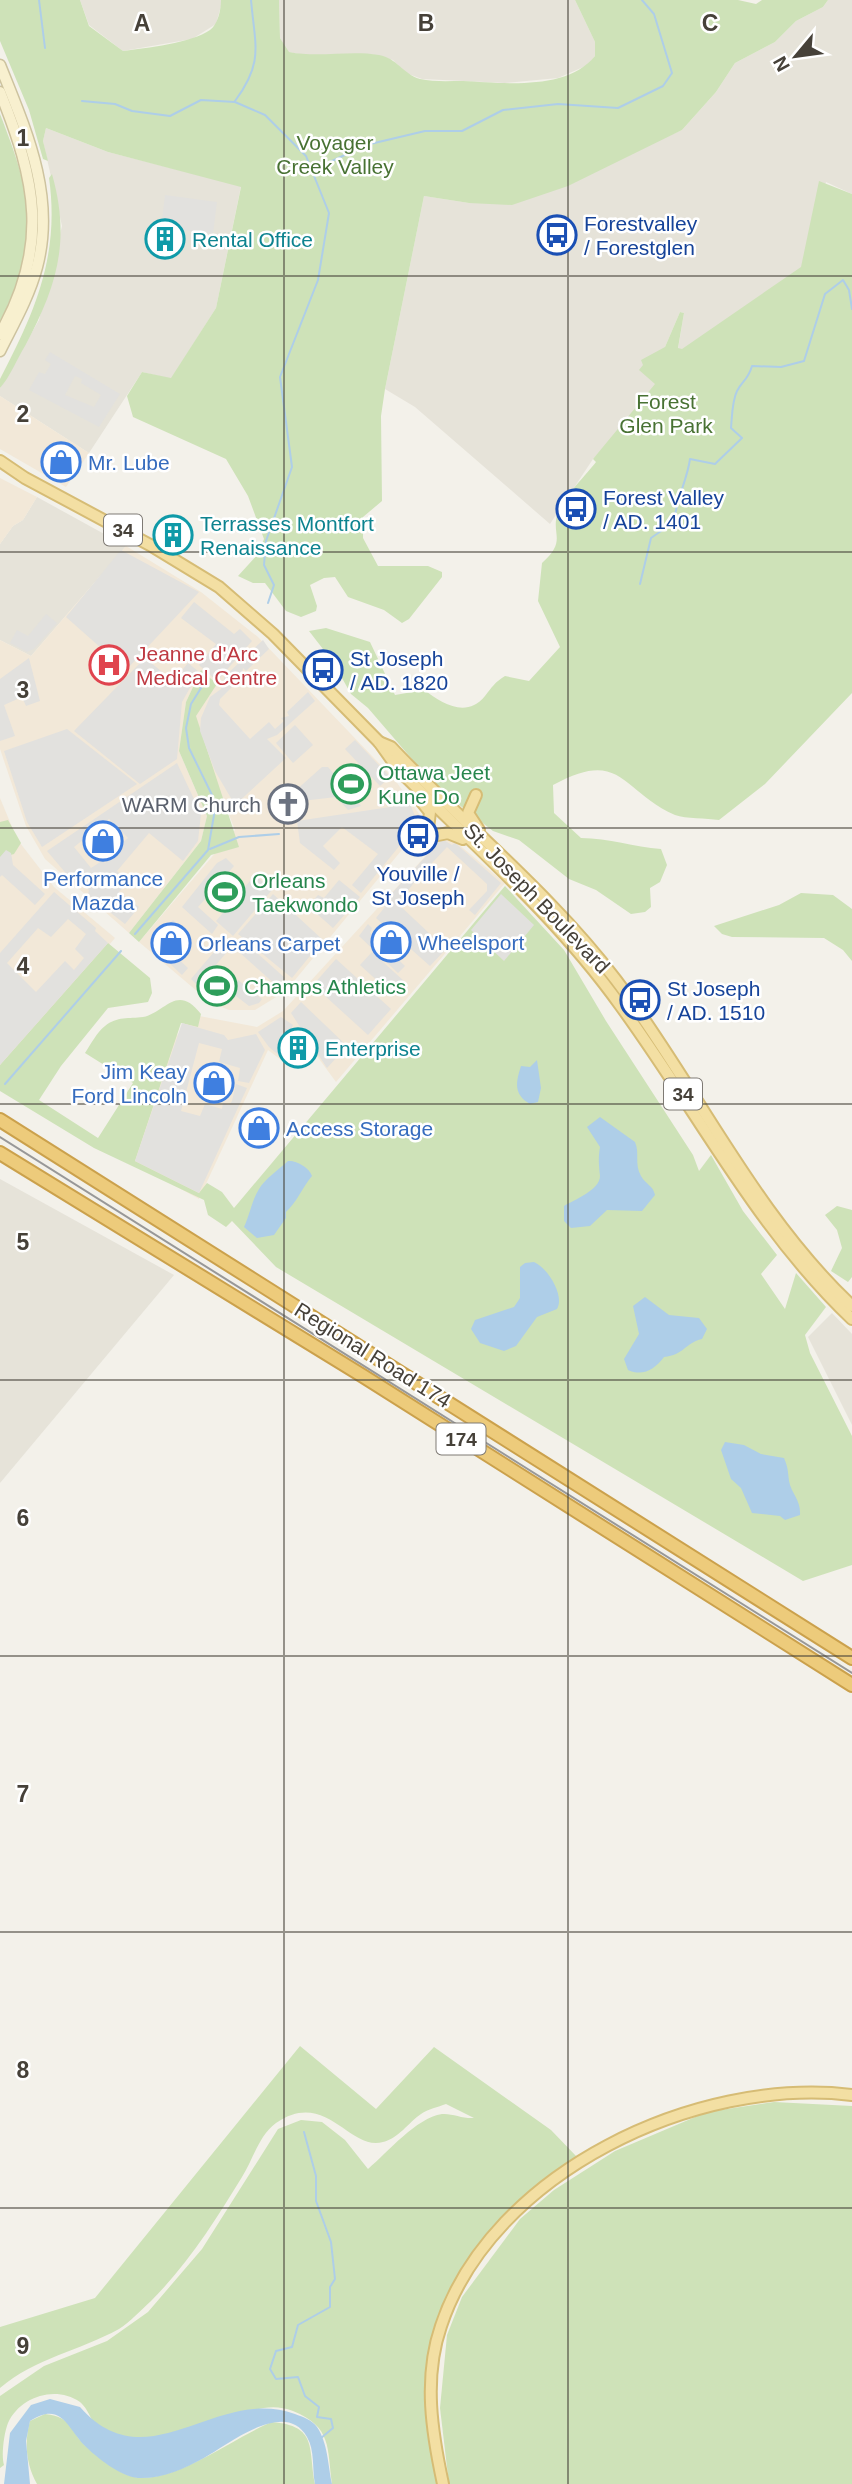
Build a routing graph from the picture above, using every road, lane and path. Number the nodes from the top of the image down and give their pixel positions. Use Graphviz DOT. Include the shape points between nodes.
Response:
graph roads {
  1 [pos="0,65"];
  2 [pos="0,92"];
  3 [pos="33,169"];
  4 [pos="0,334"];
  5 [pos="0,351"];
  6 [pos="1,463"];
  7 [pos="379,742"];
  8 [pos="399,770"];
  9 [pos="476,795"];
  10 [pos="475,845"];
  11 [pos="569,925"];
  12 [pos="0,1110"];
  13 [pos="0,1120"];
  14 [pos="0,1156"];
  15 [pos="91,1178"];
  16 [pos="852,1306"];
  17 [pos="852,1319"];
  18 [pos="852,1658"];
  19 [pos="852,1685"];
  20 [pos="852,2095"];
  21 [pos="443,2484"];
  1 -- 3 [label="main road"];
  2 -- 3 [label="main road"];
  3 -- 4 [label="main road" via="31,260"];
  3 -- 5 [label="main road" via="43,222 37,268"];
  6 -- 7 [label="main road, St. Joseph Boulevard / 34" via="219,587"];
  7 -- 8 [label="main road, St. Joseph Boulevard / 34"];
  7 -- 11 [label="main road, St. Joseph Boulevard / 34" via="391,747"];
  8 -- 10 [label="main road, St. Joseph Boulevard / 34"];
  8 -- 10 [label="main road" via="428,808 430,832 452,833"];
  9 -- 11 [label="main road" via="469,810 473,823 563,913"];
  10 -- 17 [label="main road, St. Joseph Boulevard / 34" via="554,923 606,986 787,1251"];
  11 -- 16 [label="main road, St. Joseph Boulevard / 34" via="675,1062 789,1237"];
  12 -- 15 [label="highway"];
  13 -- 15 [label="highway, Regional Road 174 / 174"];
  14 -- 19 [label="highway, Regional Road 174 / 174"];
  15 -- 18 [label="highway, Regional Road 174 / 174"];
  20 -- 21 [label="main road" via="759,2096 699,2108 637,2131 583,2160 525,2204 483,2247 459,2284 440,2327 432,2365 431,2406"];
}
